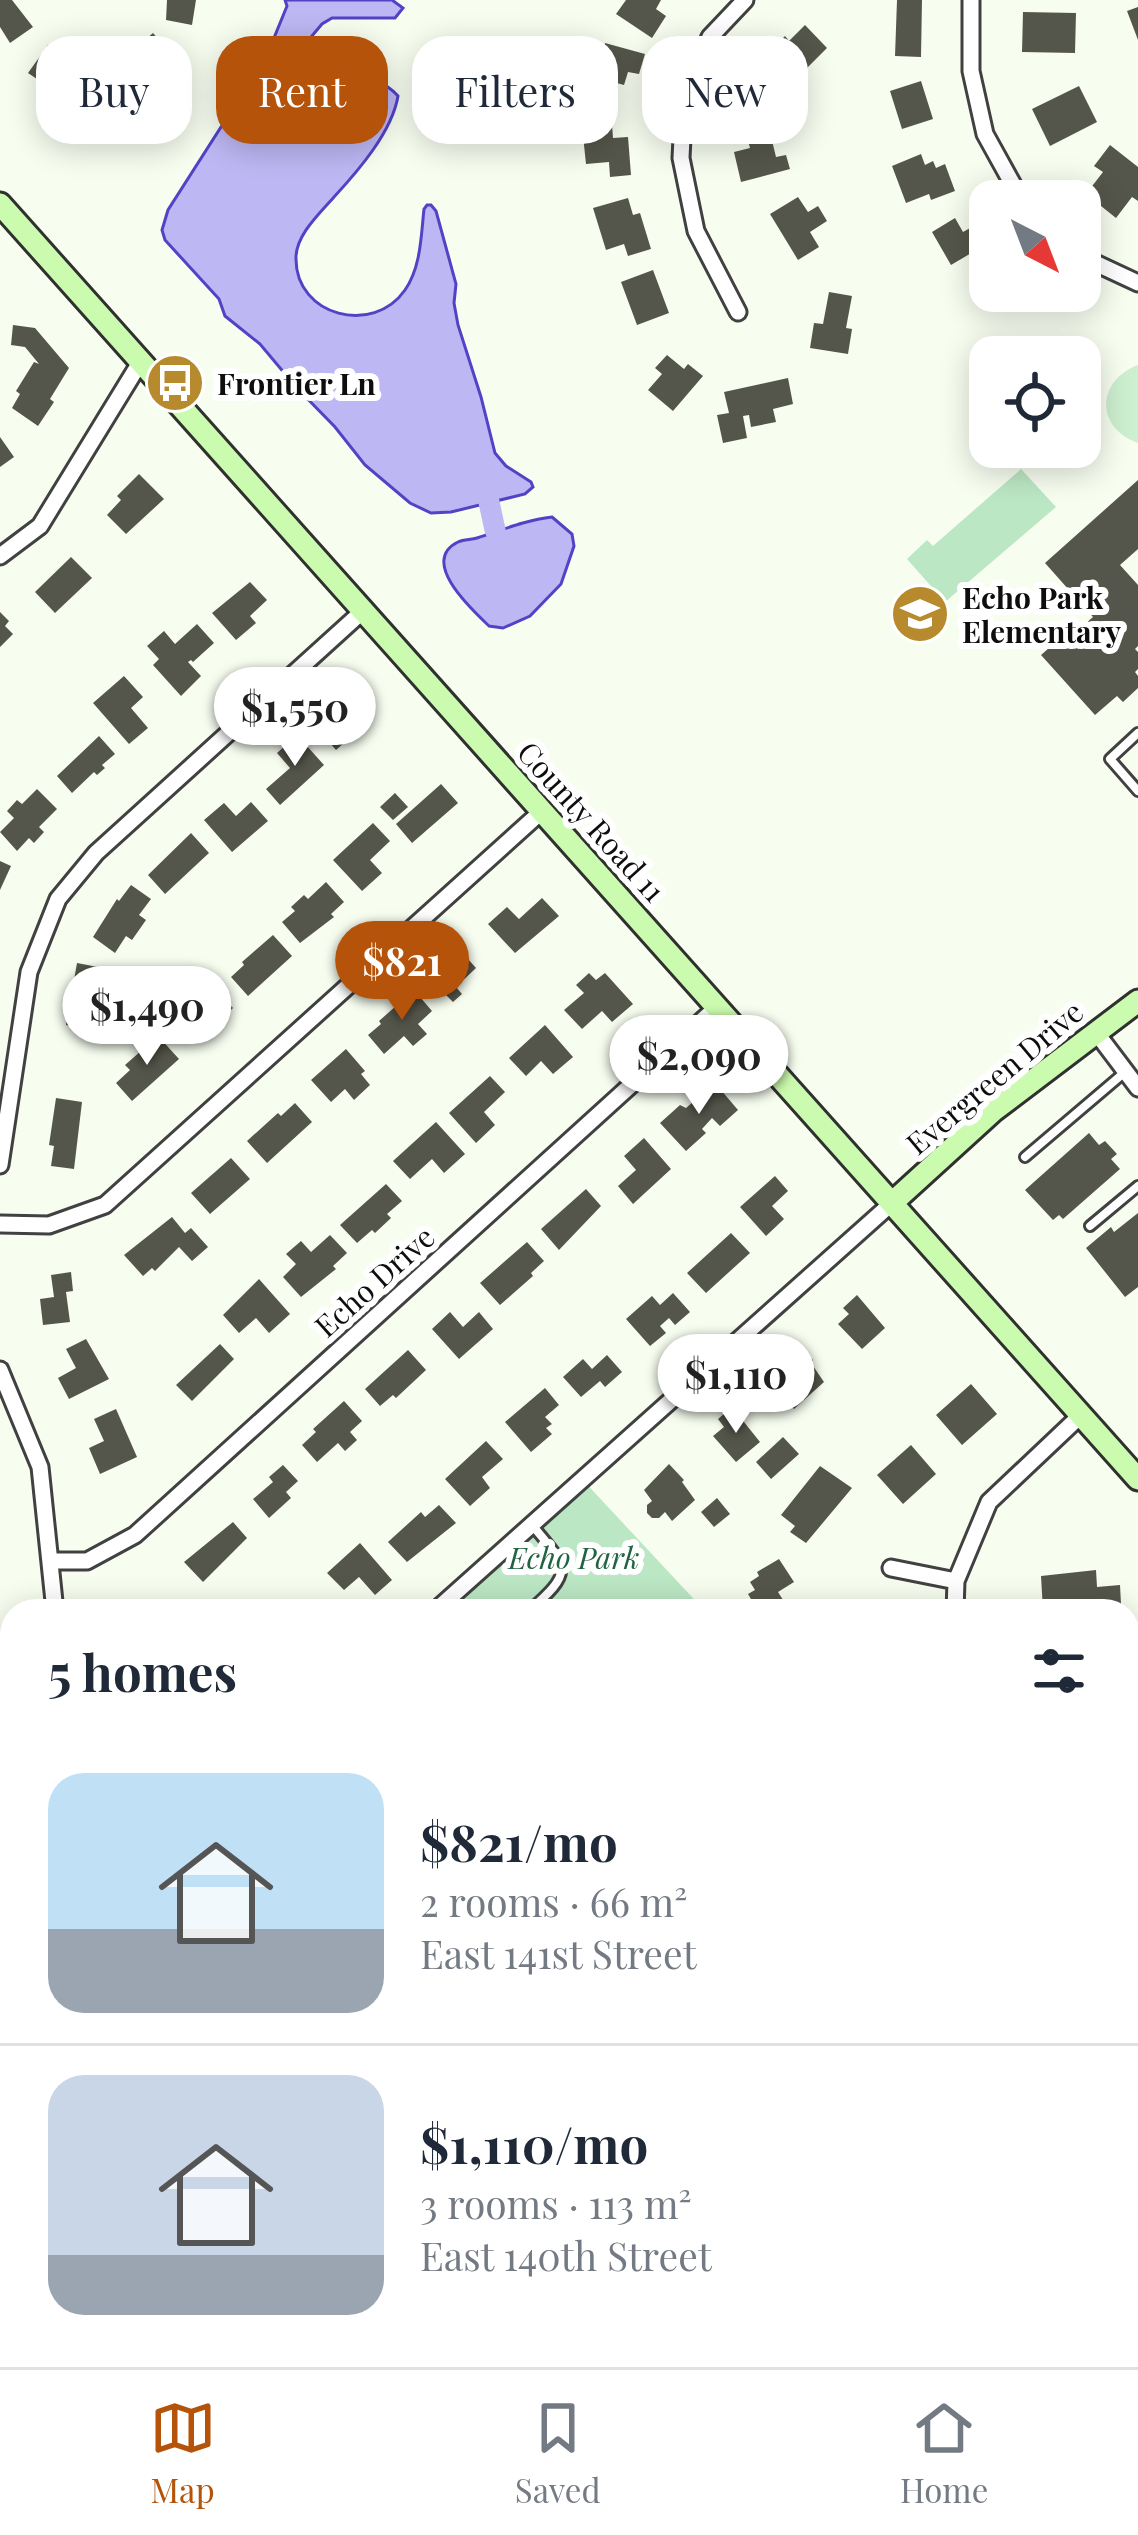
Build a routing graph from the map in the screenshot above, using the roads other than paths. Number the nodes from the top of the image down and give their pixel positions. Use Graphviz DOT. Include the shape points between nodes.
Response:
graph roads {
  1 [pos="745,0"];
  2 [pos="970,0"];
  3 [pos="1010,180"];
  4 [pos="0,204"];
  5 [pos="1101,266"];
  6 [pos="1138,284"];
  7 [pos="739,312"];
  8 [pos="141,361"];
  9 [pos="0,556"];
  10 [pos="364,610"];
  11 [pos="1138,733"];
  12 [pos="1138,791"];
  13 [pos="542,811"];
  14 [pos="1138,1001"];
  15 [pos="717,1007"];
  16 [pos="1095,1031"];
  17 [pos="1126,1072"];
  18 [pos="1138,1088"];
  19 [pos="1025,1157"];
  20 [pos="0,1165"];
  21 [pos="1138,1186"];
  22 [pos="892,1203"];
  23 [pos="0,1224"];
  24 [pos="1090,1226"];
  25 [pos="0,1370"];
  26 [pos="1081,1415"];
  27 [pos="1138,1480"];
  28 [pos="531,1524"];
  29 [pos="50,1561"];
  30 [pos="891,1568"];
  31 [pos="956,1581"];
  32 [pos="54,1599"];
  33 [pos="448,1599"];
  34 [pos="542,1599"];
  35 [pos="955,1599"];
  1 -- 7 [label="street" via="710,38 684,97 681,158 695,231"];
  2 -- 3 [label="street" via="971,71 985,134"];
  4 -- 8 [label="street, County Road 11"];
  5 -- 6 [label="street"];
  8 -- 9 [label="street" via="40,526"];
  8 -- 10 [label="street, County Road 11"];
  10 -- 13 [label="street, County Road 11"];
  10 -- 20 [label="street" via="96,854 58,899 29,972"];
  11 -- 12 [label="lane" via="1110,759"];
  13 -- 15 [label="street, County Road 11"];
  13 -- 23 [label="street" via="104,1205 49,1226"];
  14 -- 16 [label="street, Evergreen Drive"];
  15 -- 22 [label="street, County Road 11"];
  15 -- 29 [label="street, Echo Drive" via="134,1535 87,1561"];
  16 -- 17 [label="street"];
  16 -- 22 [label="street, Evergreen Drive"];
  17 -- 18 [label="street"];
  17 -- 19 [label="lane"];
  21 -- 24 [label="lane"];
  22 -- 26 [label="street, County Road 11"];
  22 -- 28 [label="street"];
  25 -- 29 [label="street" via="40,1467"];
  26 -- 27 [label="street, County Road 11"];
  26 -- 31 [label="street" via="989,1502"];
  28 -- 33 [label="street"];
  28 -- 34 [label="lane" via="563,1569"];
  29 -- 32 [label="street"];
  30 -- 31 [label="street"];
  31 -- 35 [label="street"];
}
